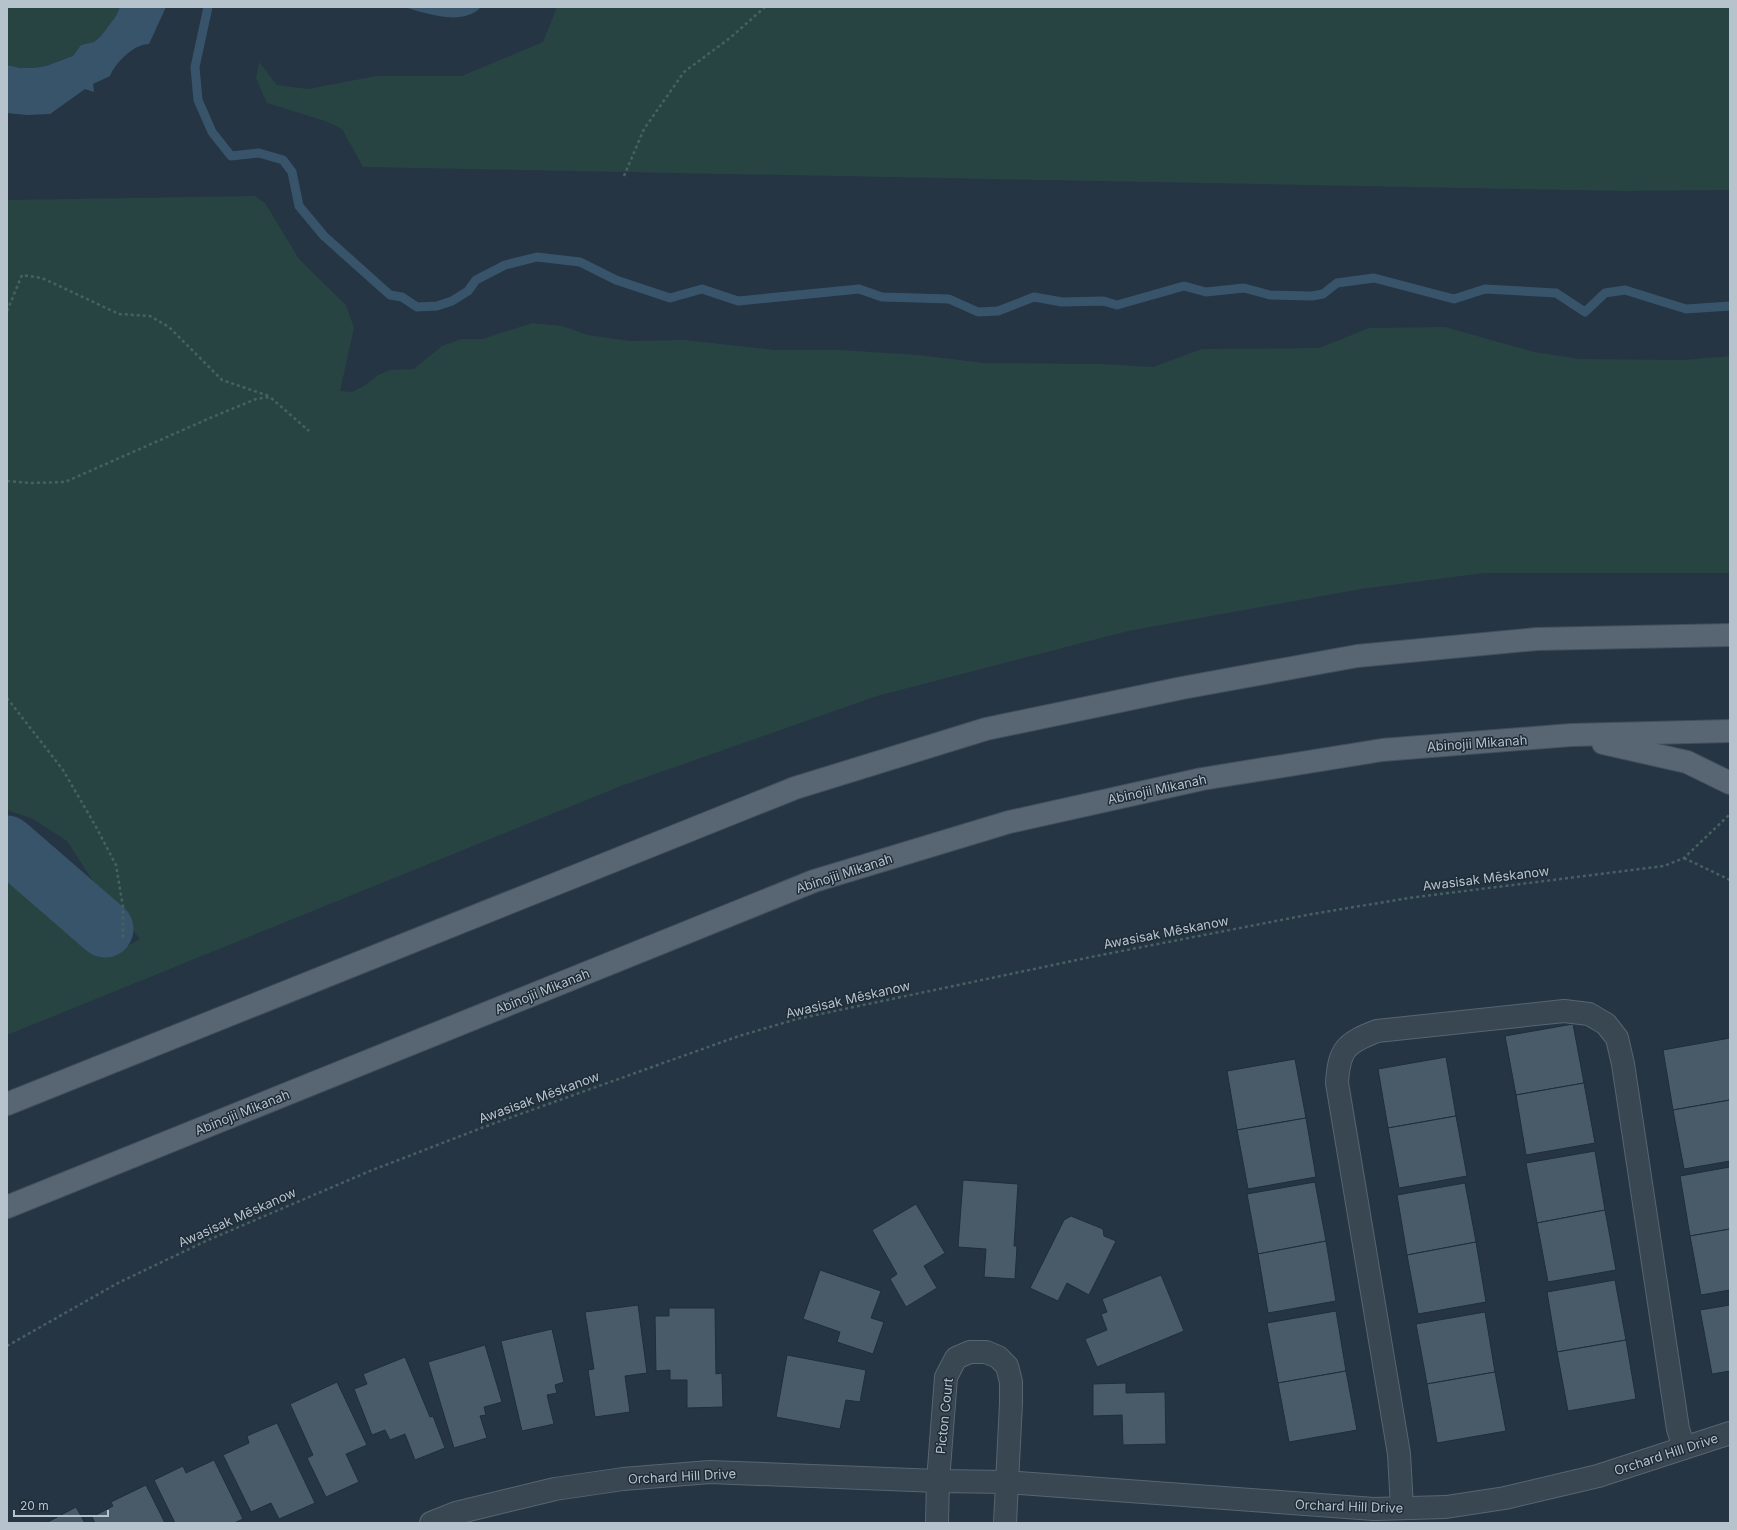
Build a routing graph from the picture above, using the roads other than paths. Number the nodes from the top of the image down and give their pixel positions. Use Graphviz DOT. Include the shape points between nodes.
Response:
graph roads {
  1 [pos="1730,635"];
  2 [pos="1730,731"];
  3 [pos="1571,736"];
  4 [pos="1730,784"];
  5 [pos="7,1104"];
  6 [pos="7,1207"];
  7 [pos="1730,1433"];
  8 [pos="1684,1448"];
  9 [pos="938,1481"];
  10 [pos="1007,1482"];
  11 [pos="1402,1508"];
  12 [pos="430,1523"];
  13 [pos="937,1523"];
  14 [pos="1005,1523"];
  1 -- 5 [label="main road" via="1537,639 1356,656 1182,688 986,729 795,788"];
  2 -- 3 [label="main road, Abinojii Mikanah"];
  3 -- 4 [label="main road" via="1687,762"];
  3 -- 6 [label="main road, Abinojii Mikanah" via="1382,750 1202,779 1009,822 814,881"];
  7 -- 8 [label="street, Orchard Hill Drive"];
  8 -- 11 [label="street, Orchard Hill Drive" via="1598,1476 1505,1498 1446,1507"];
  8 -- 11 [label="street" via="1678,1429 1617,1038 1606,1024 1589,1014 1564,1011 1377,1031 1354,1040 1342,1054 1337,1083 1399,1454"];
  9 -- 10 [label="street, Orchard Hill Drive"];
  9 -- 10 [label="street, Picton Court" via="946,1377 956,1358 970,1352 986,1352 998,1357 1007,1366 1011,1382"];
  9 -- 12 [label="street, Orchard Hill Drive" via="710,1472 623,1479 555,1489 456,1513"];
  9 -- 13 [label="street"];
  10 -- 11 [label="street, Orchard Hill Drive" via="1374,1509"];
  10 -- 14 [label="street"];
}
